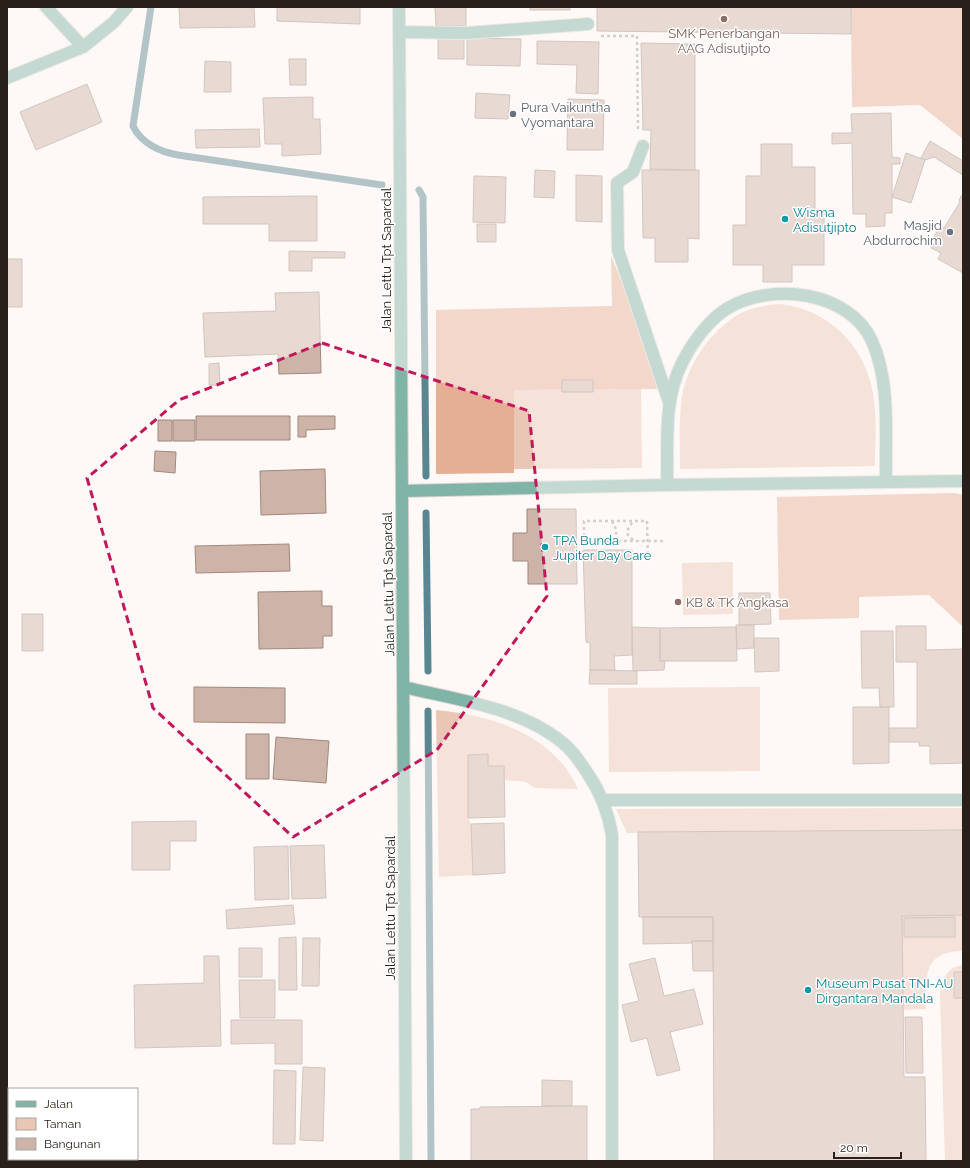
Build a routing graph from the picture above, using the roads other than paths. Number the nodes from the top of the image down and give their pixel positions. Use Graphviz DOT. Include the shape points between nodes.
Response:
graph roads {
  1 [pos="46,7"];
  2 [pos="128,7"];
  3 [pos="399,7"];
  4 [pos="588,24"];
  5 [pos="399,32"];
  6 [pos="83,47"];
  7 [pos="7,78"];
  8 [pos="643,146"];
  9 [pos="669,402"];
  10 [pos="886,481"];
  11 [pos="963,481"];
  12 [pos="667,485"];
  13 [pos="402,491"];
  14 [pos="404,687"];
  15 [pos="603,800"];
  16 [pos="963,800"];
  17 [pos="406,1161"];
  18 [pos="612,1161"];
  1 -- 6 [label="street"];
  2 -- 6 [label="street"];
  3 -- 5 [label="street, Jalan Lettu Tpt Sapardal"];
  4 -- 5 [label="street" via="467,33"];
  5 -- 13 [label="street, Jalan Lettu Tpt Sapardal"];
  6 -- 7 [label="street"];
  8 -- 9 [label="street" via="633,172 617,184 618,250"];
  9 -- 10 [label="street" via="674,382 692,346 715,318 727,308 757,297 777,295 799,295 835,304 862,326 878,356 884,389"];
  9 -- 12 [label="street"];
  10 -- 11 [label="street"];
  10 -- 12 [label="street"];
  12 -- 13 [label="street"];
  13 -- 14 [label="street, Jalan Lettu Tpt Sapardal"];
  14 -- 15 [label="street" via="498,710 550,732 576,756"];
  14 -- 17 [label="street, Jalan Lettu Tpt Sapardal"];
  15 -- 16 [label="street"];
  15 -- 18 [label="street" via="612,835"];
}
